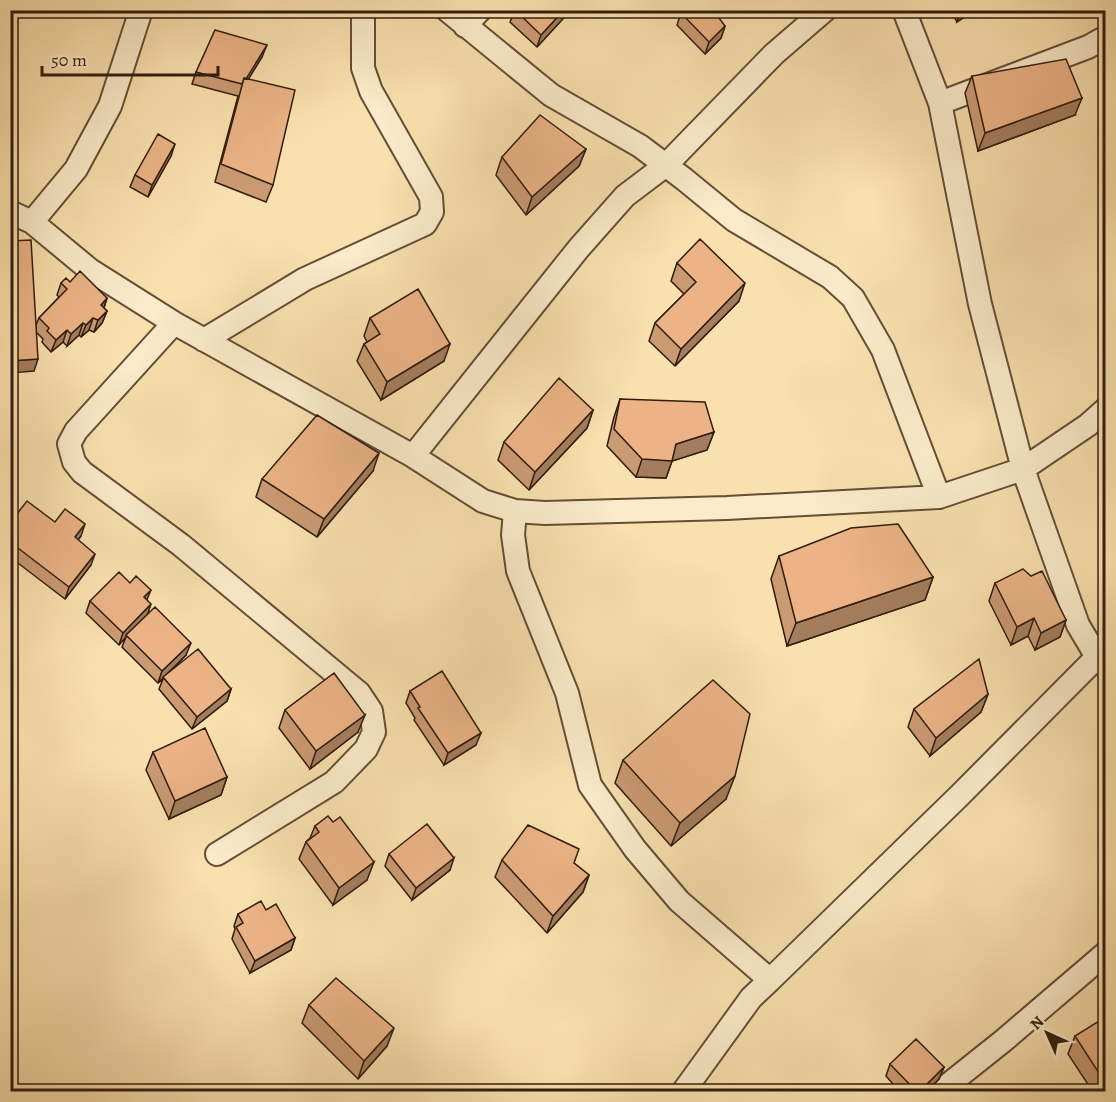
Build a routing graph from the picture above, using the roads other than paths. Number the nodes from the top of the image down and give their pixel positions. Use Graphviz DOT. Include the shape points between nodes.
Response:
graph roads {
  1 [pos="141,10"];
  2 [pos="363,10"];
  3 [pos="447,10"];
  4 [pos="825,10"];
  5 [pos="904,10"];
  6 [pos="473,18"];
  7 [pos="1106,38"];
  8 [pos="940,103"];
  9 [pos="666,165"];
  10 [pos="10,212"];
  11 [pos="32,222"];
  12 [pos="174,323"];
  13 [pos="204,340"];
  14 [pos="1106,409"];
  15 [pos="413,456"];
  16 [pos="1023,469"];
  17 [pos="939,497"];
  18 [pos="515,512"];
  19 [pos="1101,662"];
  20 [pos="218,854"];
  21 [pos="1106,953"];
  22 [pos="770,980"];
  23 [pos="683,1092"];
  24 [pos="939,1092"];
  1 -- 11 [label="street" via="110,106 76,169"];
  2 -- 13 [label="street" via="363,68 370,91 431,197 432,212 425,225 305,279"];
  3 -- 6 [label="street"];
  4 -- 9 [label="street" via="774,54"];
  5 -- 8 [label="street"];
  6 -- 9 [label="street" via="551,95"];
  7 -- 8 [label="street"];
  8 -- 16 [label="street" via="980,304"];
  9 -- 15 [label="street" via="625,196 579,248"];
  9 -- 17 [label="street" via="734,220 830,277 853,298 883,350"];
  10 -- 11 [label="street"];
  11 -- 12 [label="street" via="90,270"];
  12 -- 13 [label="street"];
  12 -- 20 [label="street" via="76,431 69,444 74,462 181,545 358,693 371,711 374,732 366,749 334,782"];
  13 -- 15 [label="street"];
  14 -- 16 [label="street"];
  15 -- 18 [label="street" via="483,501"];
  16 -- 17 [label="street"];
  16 -- 19 [label="street" via="1078,625"];
  17 -- 18 [label="street" via="727,508"];
  18 -- 22 [label="street" via="513,535 518,571 567,693 591,785 635,849 679,901"];
  19 -- 22 [label="street"];
  21 -- 24 [label="street"];
  22 -- 23 [label="street" via="751,998"];
}
